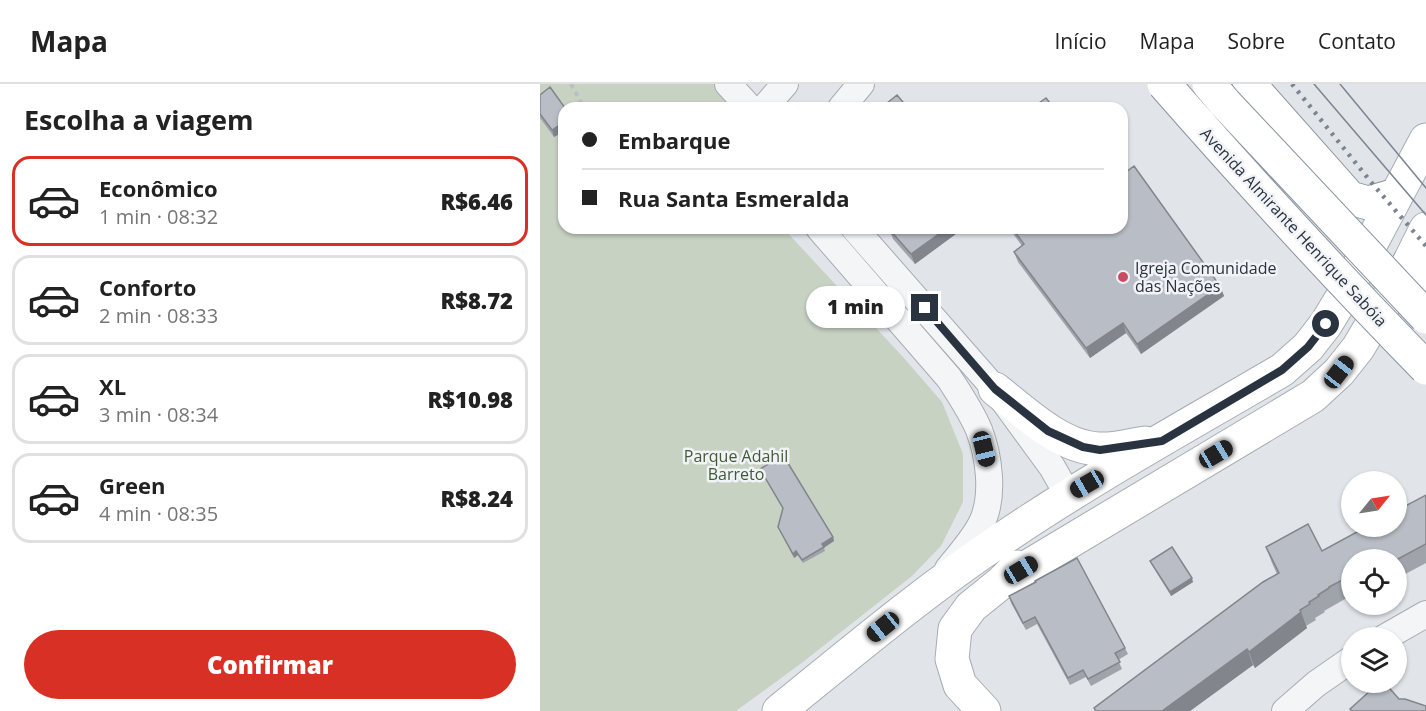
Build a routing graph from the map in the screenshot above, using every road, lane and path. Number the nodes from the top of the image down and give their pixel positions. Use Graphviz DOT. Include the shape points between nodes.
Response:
graph roads {
  1 [pos="571,84"];
  2 [pos="728,84"];
  3 [pos="785,84"];
  4 [pos="861,84"];
  5 [pos="1164,84"];
  6 [pos="1209,84"];
  7 [pos="1249,84"];
  8 [pos="581,102"];
  9 [pos="744,102"];
  10 [pos="769,102"];
  11 [pos="847,102"];
  12 [pos="1426,140"];
  13 [pos="1396,195"];
  14 [pos="1426,229"];
  15 [pos="824,234"];
  16 [pos="859,234"];
  17 [pos="1418,272"];
  18 [pos="1426,316"];
  19 [pos="1426,368"];
  20 [pos="995,389"];
  21 [pos="1162,441"];
  22 [pos="1068,495"];
  23 [pos="1002,582"];
  24 [pos="936,585"];
  25 [pos="1426,614"];
  26 [pos="1403,627"];
  27 [pos="1341,667"];
  28 [pos="779,711"];
  29 [pos="984,711"];
  30 [pos="1285,711"];
  1 -- 8 [label="path"];
  2 -- 9 [label="street"];
  3 -- 10 [label="street"];
  4 -- 11 [label="street"];
  5 -- 19 [label="main road, Avenida Almirante Henrique Sabóia, bridge"];
  6 -- 18 [label="main road, Avenida Almirante Henrique Sabóia, bridge"];
  7 -- 13 [label="main road" via="1350,198 1368,202"];
  12 -- 13 [label="main road"];
  13 -- 21 [label="main road" via="1343,296 1308,347 1282,370"];
  14 -- 17 [label="main road"];
  15 -- 24 [label="street" via="949,378 979,431 988,466 989,495 982,521"];
  16 -- 20 [label="street"];
  17 -- 23 [label="main road" via="1339,372 1313,396"];
  20 -- 21 [label="main road" via="1048,431 1083,447 1100,450"];
  20 -- 22 [label="street"];
  21 -- 22 [label="main road"];
  22 -- 23 [label="main road" via="1068,510 1054,533"];
  22 -- 24 [label="main road"];
  23 -- 29 [label="main road" via="971,607 956,629 952,659 960,685"];
  24 -- 28 [label="main road"];
  25 -- 26 [label="street"];
  27 -- 30 [label="street"];
}
